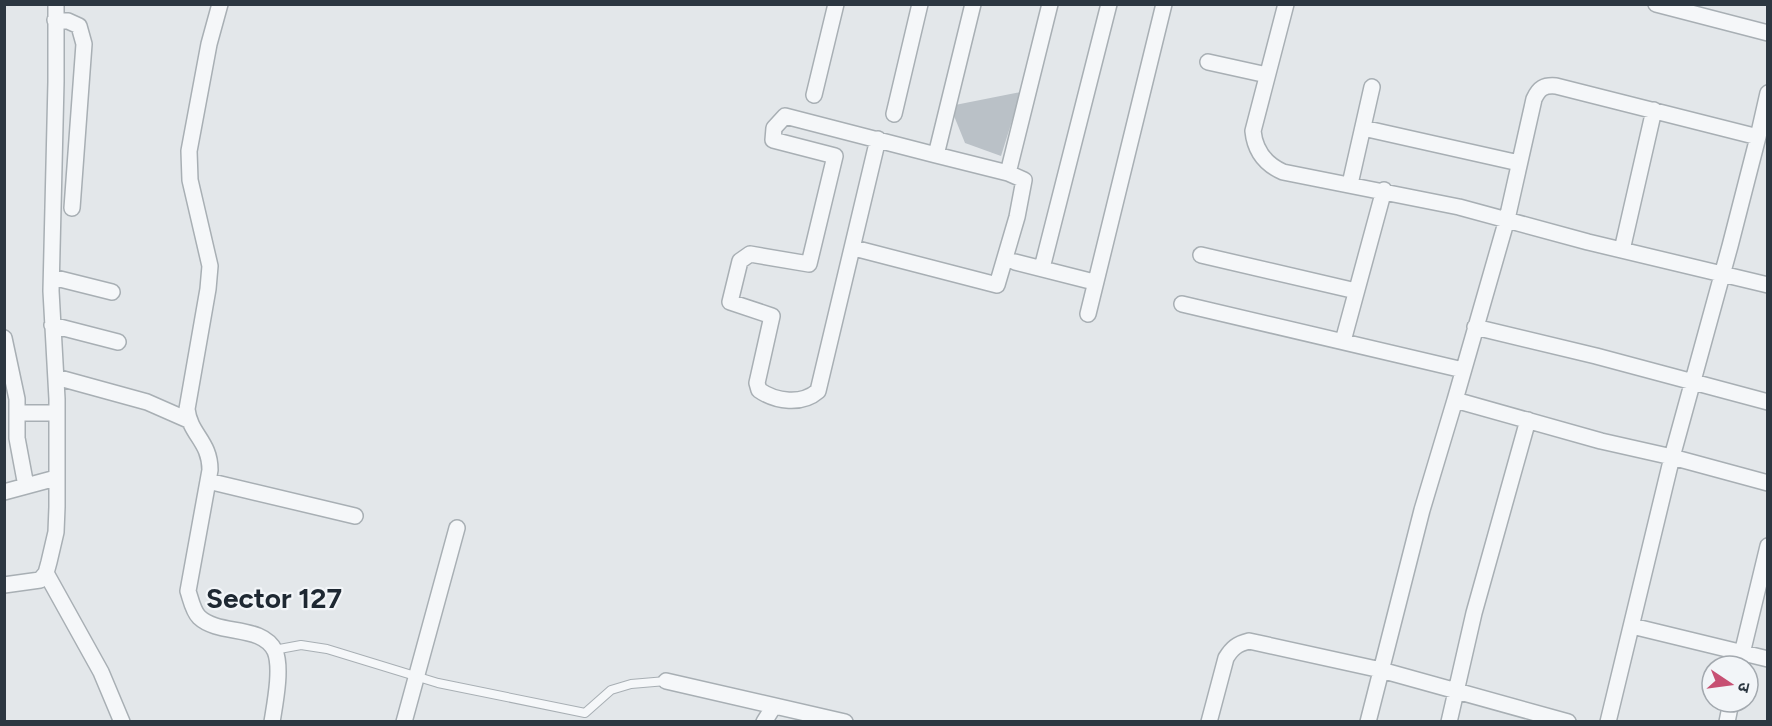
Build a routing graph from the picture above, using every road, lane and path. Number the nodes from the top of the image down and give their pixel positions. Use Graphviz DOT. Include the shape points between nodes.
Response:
graph roads {
  1 [pos="220,4"];
  2 [pos="837,4"];
  3 [pos="920,4"];
  4 [pos="974,4"];
  5 [pos="1050,4"];
  6 [pos="1109,4"];
  7 [pos="1164,4"];
  8 [pos="1286,4"];
  9 [pos="1656,4"];
  10 [pos="55,12"];
  11 [pos="1767,33"];
  12 [pos="1208,62"];
  13 [pos="1267,75"];
  14 [pos="1372,87"];
  15 [pos="814,94"];
  16 [pos="1767,95"];
  17 [pos="1654,110"];
  18 [pos="894,114"];
  19 [pos="1363,128"];
  20 [pos="1758,137"];
  21 [pos="878,139"];
  22 [pos="936,155"];
  23 [pos="1519,163"];
  24 [pos="1008,173"];
  25 [pos="1350,184"];
  26 [pos="1384,190"];
  27 [pos="72,208"];
  28 [pos="1507,219"];
  29 [pos="854,248"];
  30 [pos="1622,250"];
  31 [pos="1201,255"];
  32 [pos="1015,262"];
  33 [pos="1042,268"];
  34 [pos="1723,273"];
  35 [pos="52,277"];
  36 [pos="1094,282"];
  37 [pos="1767,285"];
  38 [pos="112,291"];
  39 [pos="1356,291"];
  40 [pos="1182,304"];
  41 [pos="1088,314"];
  42 [pos="52,325"];
  43 [pos="1475,327"];
  44 [pos="4,338"];
  45 [pos="1343,341"];
  46 [pos="118,342"];
  47 [pos="1463,370"];
  48 [pos="56,377"];
  49 [pos="1693,383"];
  50 [pos="1455,400"];
  51 [pos="1767,402"];
  52 [pos="13,406"];
  53 [pos="57,413"];
  54 [pos="188,420"];
  55 [pos="1528,420"];
  56 [pos="1671,457"];
  57 [pos="56,478"];
  58 [pos="208,481"];
  59 [pos="1767,483"];
  60 [pos="26,486"];
  61 [pos="4,492"];
  62 [pos="355,516"];
  63 [pos="458,528"];
  64 [pos="1767,546"];
  65 [pos="46,573"];
  66 [pos="4,585"];
  67 [pos="1632,626"];
  68 [pos="274,650"];
  69 [pos="1722,654"];
  70 [pos="1742,654"];
  71 [pos="1381,670"];
  72 [pos="416,676"];
  73 [pos="666,681"];
  74 [pos="1456,692"];
  75 [pos="774,706"];
  76 [pos="122,722"];
  77 [pos="272,722"];
  78 [pos="404,722"];
  79 [pos="764,722"];
  80 [pos="773,722"];
  81 [pos="844,722"];
  82 [pos="1209,722"];
  83 [pos="1368,722"];
  84 [pos="1449,722"];
  85 [pos="1568,722"];
  86 [pos="1608,722"];
  1 -- 54 [label="street" via="189,151 190,180 210,266 188,393"];
  2 -- 15 [label="street"];
  3 -- 18 [label="street"];
  4 -- 22 [label="street"];
  5 -- 24 [label="street"];
  6 -- 33 [label="street"];
  7 -- 36 [label="street"];
  8 -- 13 [label="street"];
  9 -- 11 [label="street"];
  10 -- 27 [label="street" via="79,26 84,44"];
  10 -- 35 [label="street"];
  12 -- 13 [label="street"];
  13 -- 25 [label="street" via="1253,130 1262,156 1283,171"];
  14 -- 19 [label="street"];
  16 -- 20 [label="street"];
  17 -- 20 [label="street"];
  17 -- 23 [label="street" via="1547,85 1534,99"];
  17 -- 30 [label="street"];
  19 -- 23 [label="street"];
  19 -- 25 [label="street"];
  20 -- 34 [label="street"];
  21 -- 22 [label="street"];
  21 -- 29 [label="street"];
  21 -- 29 [label="street" via="784,116 774,128 773,140 835,156 809,264 750,254 740,261 730,302 772,316 757,383 765,394 795,401 819,391"];
  22 -- 24 [label="street"];
  23 -- 28 [label="street"];
  24 -- 29 [label="street" via="1024,180 997,285"];
  25 -- 26 [label="street"];
  26 -- 28 [label="street"];
  26 -- 39 [label="street"];
  28 -- 30 [label="street"];
  28 -- 43 [label="street"];
  30 -- 34 [label="street"];
  31 -- 39 [label="street"];
  32 -- 33 [label="street"];
  33 -- 36 [label="street"];
  34 -- 37 [label="street"];
  34 -- 49 [label="street"];
  35 -- 38 [label="street"];
  35 -- 42 [label="street"];
  36 -- 41 [label="street"];
  39 -- 45 [label="street"];
  40 -- 45 [label="street"];
  42 -- 46 [label="street"];
  42 -- 48 [label="street"];
  43 -- 47 [label="street"];
  43 -- 49 [label="street"];
  44 -- 52 [label="street"];
  45 -- 47 [label="street"];
  47 -- 50 [label="street"];
  48 -- 53 [label="street"];
  48 -- 54 [label="street" via="147,402"];
  49 -- 51 [label="street"];
  49 -- 56 [label="street"];
  50 -- 55 [label="street"];
  50 -- 71 [label="street"];
  52 -- 53 [label="street"];
  52 -- 60 [label="street"];
  53 -- 57 [label="street"];
  54 -- 58 [label="street" via="210,458"];
  55 -- 56 [label="street"];
  55 -- 74 [label="street"];
  56 -- 59 [label="street"];
  56 -- 67 [label="street"];
  57 -- 60 [label="street"];
  57 -- 65 [label="street" via="56,532"];
  58 -- 62 [label="street"];
  58 -- 68 [label="street" via="188,591 192,605 200,618 252,634"];
  60 -- 61 [label="street"];
  63 -- 72 [label="street"];
  64 -- 70 [label="street"];
  65 -- 66 [label="street" via="39,580"];
  65 -- 76 [label="street" via="101,672"];
  67 -- 69 [label="street"];
  67 -- 86 [label="street"];
  68 -- 72 [label="lane" via="301,645 327,649"];
  68 -- 77 [label="street" via="277,662"];
  71 -- 74 [label="street"];
  71 -- 82 [label="street" via="1249,641 1232,649 1226,658"];
  71 -- 83 [label="street"];
  72 -- 73 [label="lane" via="585,713 610,690"];
  72 -- 78 [label="street"];
  73 -- 75 [label="street"];
  74 -- 84 [label="street"];
  74 -- 85 [label="street"];
  75 -- 79 [label="street"];
  75 -- 80 [label="street"];
  75 -- 81 [label="street"];
}
